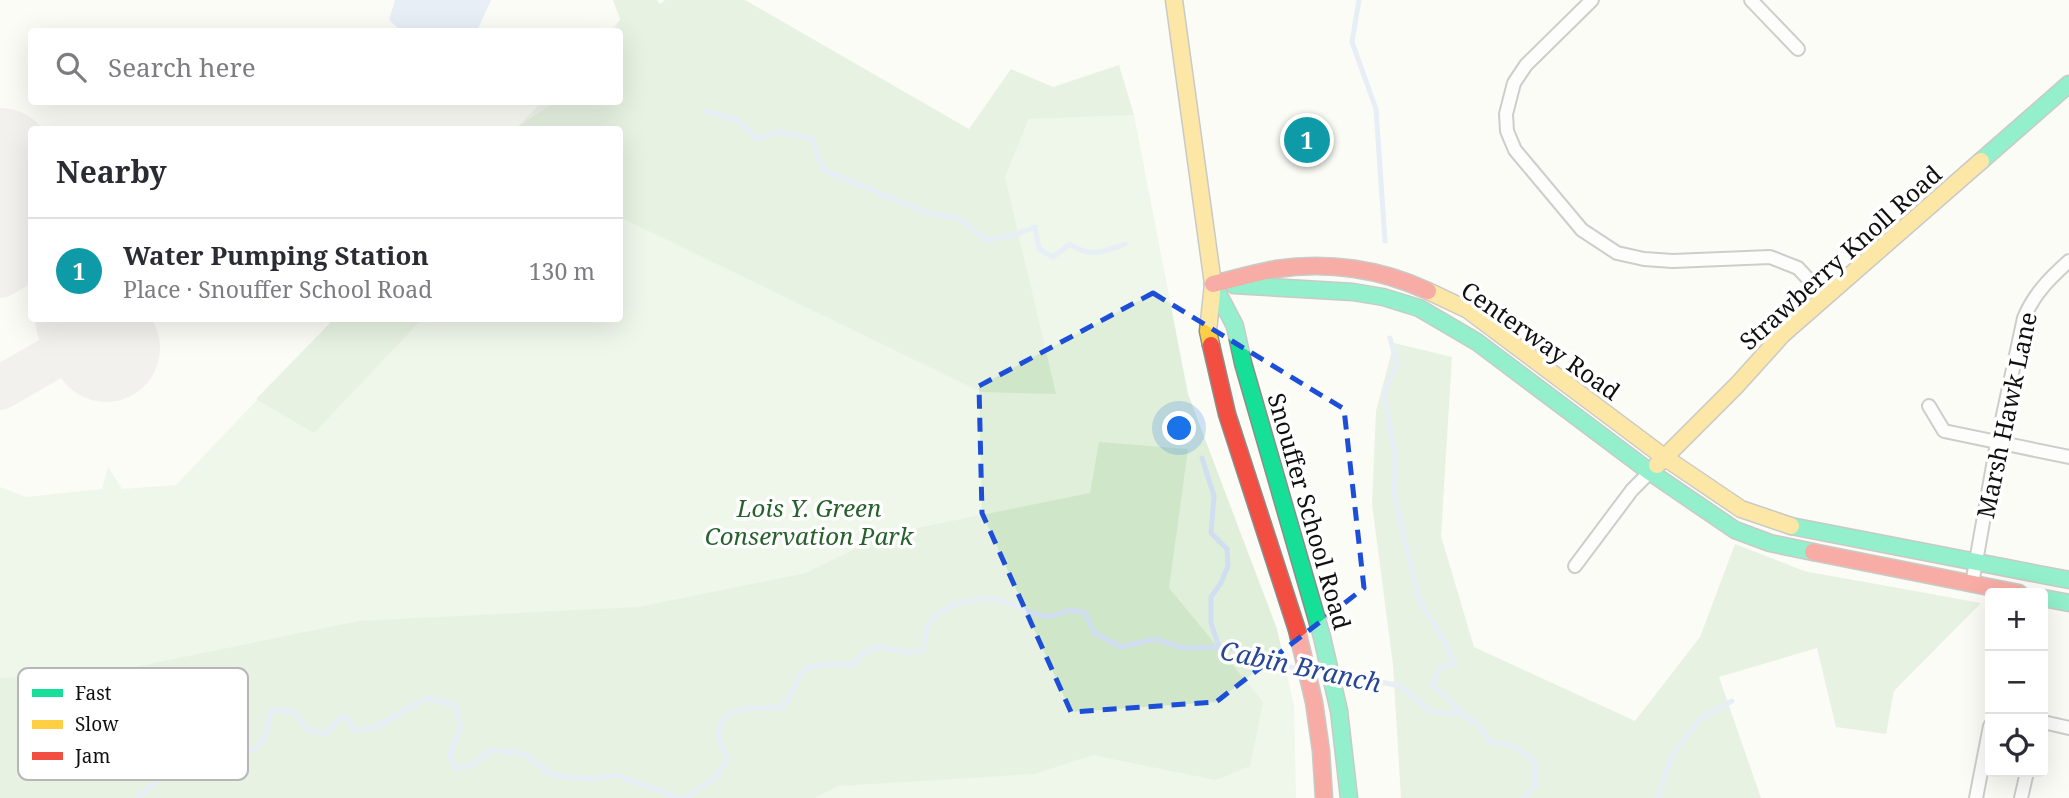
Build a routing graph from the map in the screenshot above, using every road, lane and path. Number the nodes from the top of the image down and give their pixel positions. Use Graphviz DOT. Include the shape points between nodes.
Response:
graph roads {
  1 [pos="1174,0"];
  2 [pos="1592,0"];
  3 [pos="1751,0"];
  4 [pos="1798,49"];
  5 [pos="2069,84"];
  6 [pos="2069,261"];
  7 [pos="1213,284"];
  8 [pos="1825,297"];
  9 [pos="1929,406"];
  10 [pos="1997,443"];
  11 [pos="1664,457"];
  12 [pos="2069,457"];
  13 [pos="1650,472"];
  14 [pos="1975,562"];
  15 [pos="1575,566"];
  16 [pos="2069,580"];
  17 [pos="1972,584"];
  18 [pos="1993,588"];
  19 [pos="2048,599"];
  20 [pos="2069,603"];
  21 [pos="2048,723"];
  22 [pos="2069,728"];
  23 [pos="1985,752"];
  24 [pos="2026,777"];
  25 [pos="1324,798"];
  26 [pos="1349,798"];
  27 [pos="1976,798"];
  28 [pos="2021,798"];
  1 -- 7 [label="street, Snouffer School Road"];
  2 -- 8 [label="street" via="1526,65 1514,83 1506,114 1515,149 1582,230 1617,253 1672,261 1770,257 1798,268"];
  3 -- 4 [label="street"];
  5 -- 8 [label="street, Strawberry Knoll Road"];
  6 -- 10 [label="street, Marsh Hawk Lane" via="2032,299 2024,318"];
  7 -- 11 [label="street, Centerway Road" via="1277,269 1344,267 1382,273 1415,285 1468,310"];
  7 -- 13 [label="street, Centerway Road" via="1353,292 1419,309 1477,342"];
  7 -- 25 [label="street, Snouffer School Road" via="1208,331 1227,414 1297,630 1314,702"];
  7 -- 26 [label="street, Snouffer School Road" via="1235,326 1322,637 1339,711"];
  8 -- 11 [label="street, Strawberry Knoll Road"];
  9 -- 10 [label="street" via="1944,431"];
  10 -- 12 [label="street"];
  10 -- 14 [label="street, Marsh Hawk Lane"];
  11 -- 13 [label="street, Strawberry Knoll Road"];
  11 -- 14 [label="street, Centerway Road" via="1741,509 1783,525"];
  13 -- 15 [label="street"];
  13 -- 17 [label="street, Centerway Road" via="1735,530 1770,543"];
  14 -- 16 [label="street, Centerway Road"];
  14 -- 17 [label="street, Marsh Hawk Lane"];
  17 -- 18 [label="street, Centerway Road"];
  19 -- 20 [label="street"];
  21 -- 22 [label="street"];
  23 -- 27 [label="street"];
  24 -- 28 [label="street"];
}
